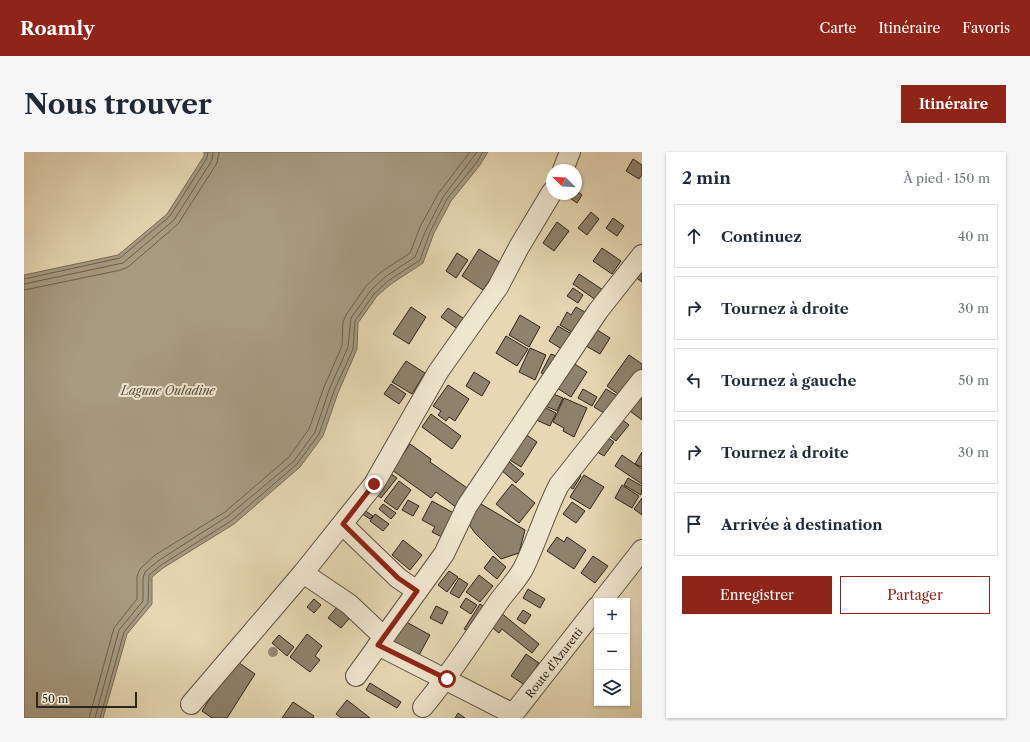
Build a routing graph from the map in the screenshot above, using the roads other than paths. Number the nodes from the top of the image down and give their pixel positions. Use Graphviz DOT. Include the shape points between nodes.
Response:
graph roads {
  1 [pos="570,152"];
  2 [pos="565,164"];
  3 [pos="547,200"];
  4 [pos="642,255"];
  5 [pos="642,380"];
  6 [pos="343,524"];
  7 [pos="642,550"];
  8 [pos="302,573"];
  9 [pos="417,591"];
  10 [pos="604,598"];
  11 [pos="594,611"];
  12 [pos="381,641"];
  13 [pos="356,676"];
  14 [pos="447,679"];
  15 [pos="191,704"];
  16 [pos="423,707"];
  17 [pos="512,716"];
  1 -- 2 [label="street"];
  3 -- 6 [label="street" via="498,287 418,406 374,484"];
  4 -- 9 [label="street" via="598,311 467,506 444,554"];
  5 -- 14 [label="street" via="559,485 522,571 499,600"];
  6 -- 8 [label="street"];
  6 -- 9 [label="street" via="398,578"];
  7 -- 10 [label="street"];
  8 -- 12 [label="street" via="349,604"];
  8 -- 15 [label="street"];
  9 -- 12 [label="street"];
  11 -- 17 [label="street, Route d'Azuretti"];
  12 -- 13 [label="street"];
  12 -- 14 [label="street"];
  14 -- 16 [label="street"];
  14 -- 17 [label="street"];
}
